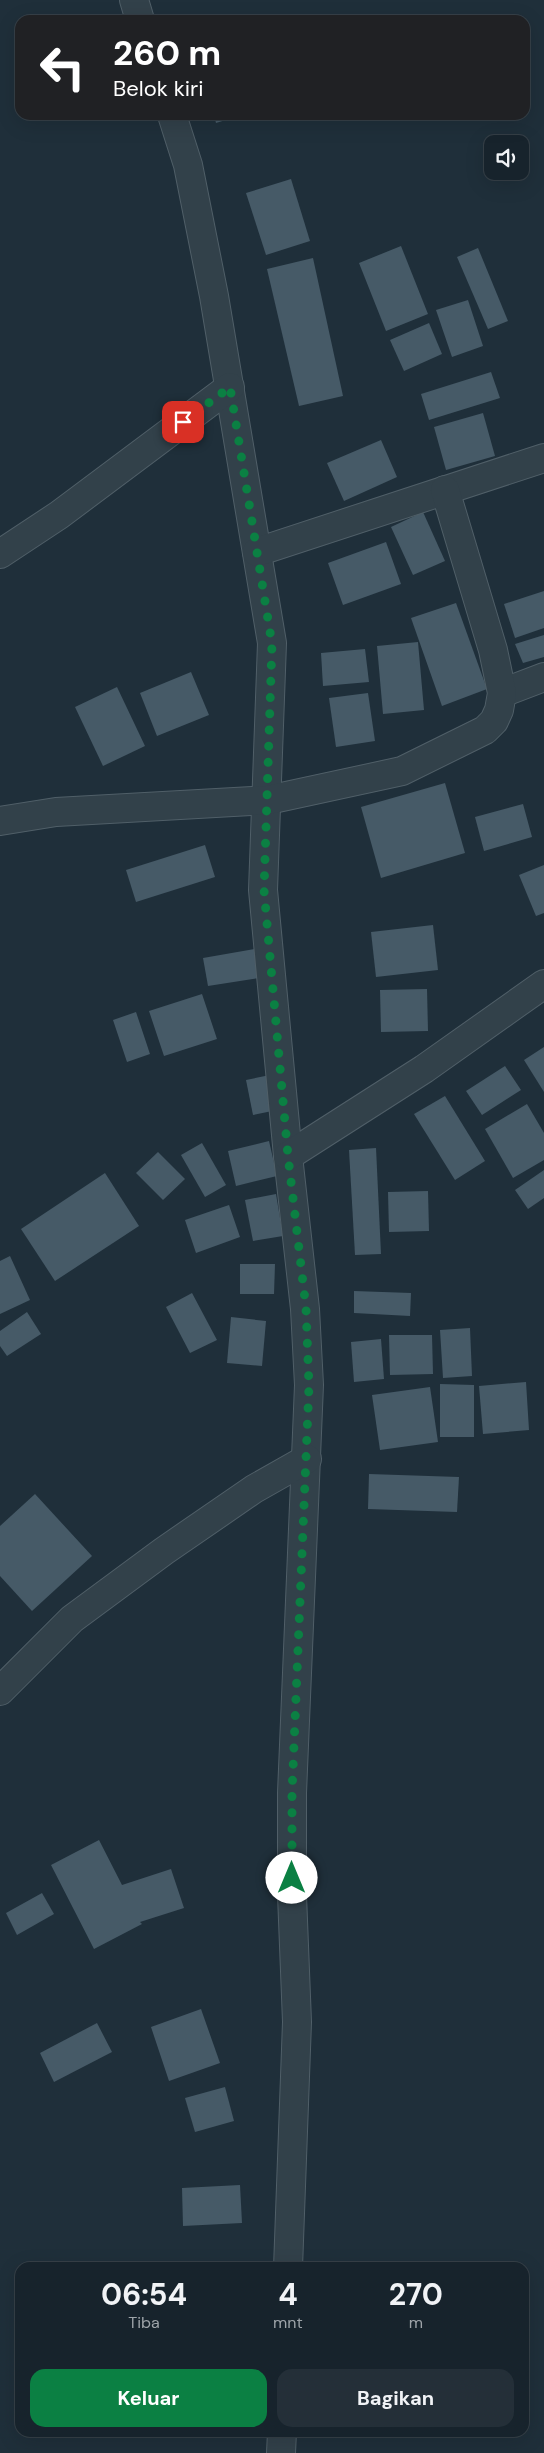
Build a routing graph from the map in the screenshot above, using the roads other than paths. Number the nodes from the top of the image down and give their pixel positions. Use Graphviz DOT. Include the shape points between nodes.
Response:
graph roads {
  1 [pos="134,0"];
  2 [pos="138,15"];
  3 [pos="174,120"];
  4 [pos="230,387"];
  5 [pos="544,458"];
  6 [pos="445,490"];
  7 [pos="257,552"];
  8 [pos="0,554"];
  9 [pos="544,677"];
  10 [pos="502,693"];
  11 [pos="268,800"];
  12 [pos="0,821"];
  13 [pos="544,984"];
  14 [pos="288,1156"];
  15 [pos="307,1459"];
  16 [pos="0,1692"];
  17 [pos="288,2262"];
  18 [pos="282,2437"];
  19 [pos="281,2453"];
  1 -- 2 [label="street"];
  3 -- 4 [label="street" via="188,165"];
  4 -- 7 [label="street"];
  4 -- 8 [label="street" via="59,515"];
  5 -- 6 [label="street"];
  6 -- 7 [label="street"];
  6 -- 10 [label="street" via="493,650"];
  7 -- 11 [label="street" via="272,644"];
  9 -- 10 [label="street"];
  10 -- 11 [label="street" via="494,721 485,730 402,772"];
  11 -- 12 [label="street" via="56,812"];
  11 -- 14 [label="street" via="264,890"];
  13 -- 14 [label="street" via="424,1069"];
  14 -- 15 [label="street" via="306,1308"];
  15 -- 16 [label="street" via="254,1489 72,1619"];
  15 -- 17 [label="street" via="292,1793 297,2022"];
  18 -- 19 [label="street"];
}
